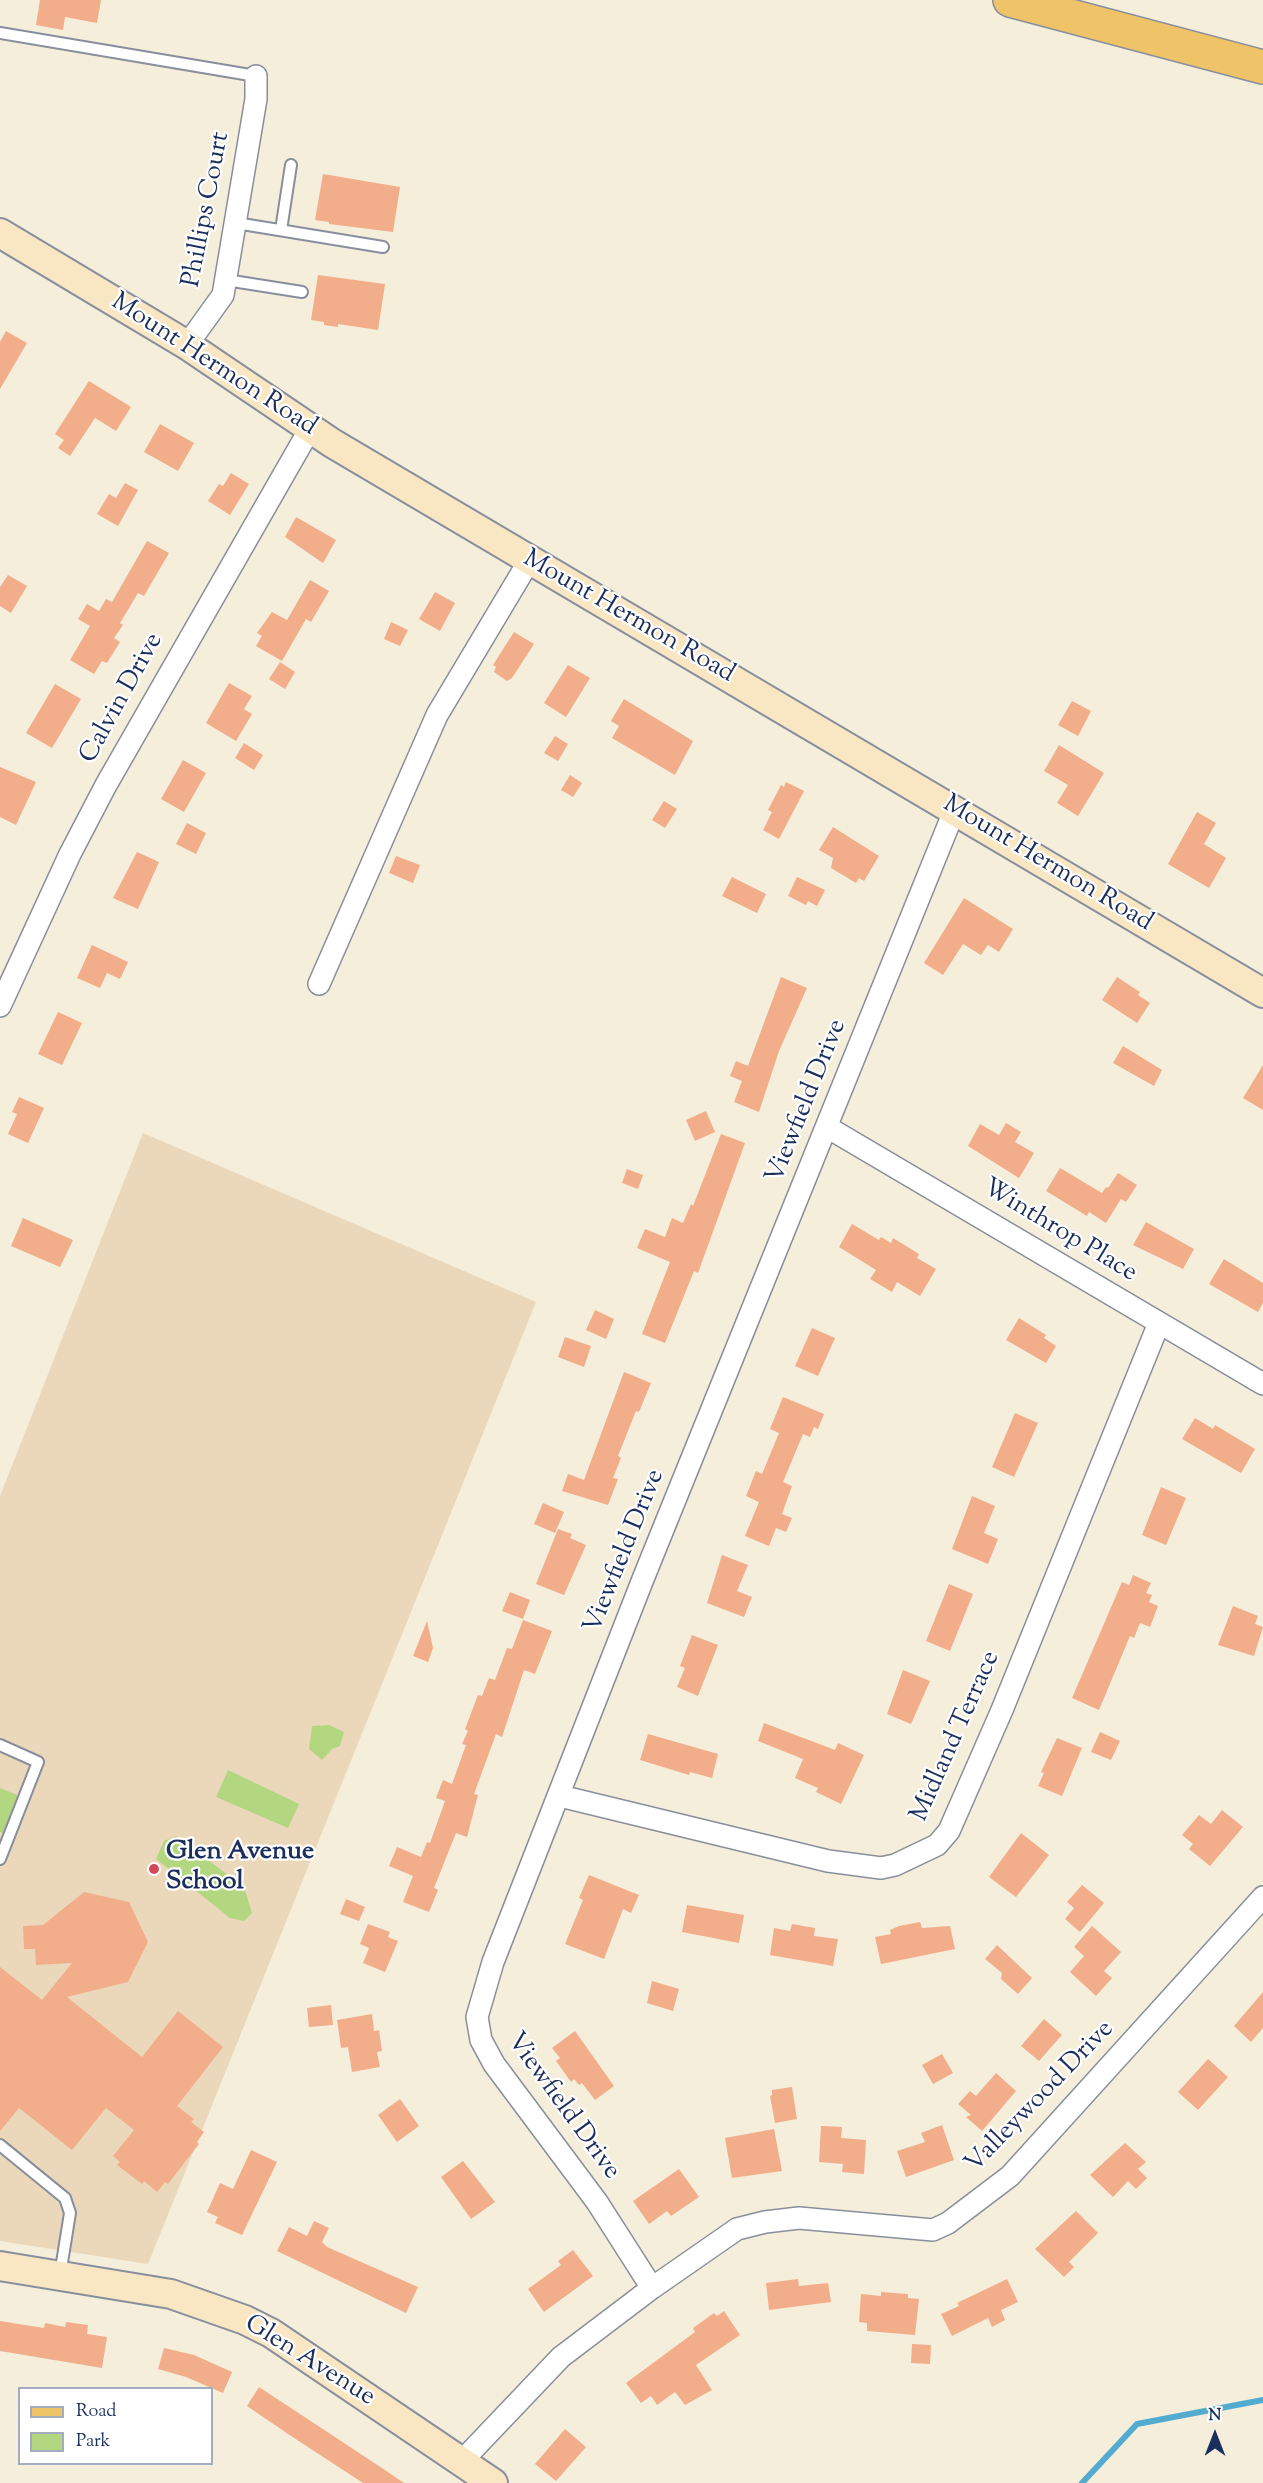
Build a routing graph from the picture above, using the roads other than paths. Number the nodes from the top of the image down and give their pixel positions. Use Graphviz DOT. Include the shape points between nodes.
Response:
graph roads {
  1 [pos="1010,0"];
  2 [pos="0,33"];
  3 [pos="1263,67"];
  4 [pos="256,76"];
  5 [pos="291,165"];
  6 [pos="236,223"];
  7 [pos="281,230"];
  8 [pos="0,233"];
  9 [pos="383,247"];
  10 [pos="226,280"];
  11 [pos="302,292"];
  12 [pos="187,345"];
  13 [pos="311,427"];
  14 [pos="529,561"];
  15 [pos="955,809"];
  16 [pos="319,984"];
  17 [pos="1263,993"];
  18 [pos="0,1006"];
  19 [pos="827,1127"];
  20 [pos="1159,1323"];
  21 [pos="1263,1384"];
  22 [pos="0,1745"];
  23 [pos="560,1796"];
  24 [pos="0,1859"];
  25 [pos="1263,1897"];
  26 [pos="0,2145"];
  27 [pos="0,2266"];
  28 [pos="60,2276"];
  29 [pos="652,2288"];
  30 [pos="462,2461"];
  31 [pos="493,2483"];
  1 -- 3 [label="main road"];
  2 -- 4 [label="lane"];
  4 -- 6 [label="street, Phillips Court" via="256,99"];
  5 -- 7 [label="lane"];
  6 -- 7 [label="lane"];
  6 -- 10 [label="street, Phillips Court"];
  7 -- 9 [label="lane"];
  8 -- 12 [label="main road, Mount Hermon Road"];
  10 -- 11 [label="lane"];
  10 -- 12 [label="street, Phillips Court" via="224,296"];
  12 -- 13 [label="main road, Mount Hermon Road"];
  13 -- 14 [label="main road, Mount Hermon Road"];
  13 -- 18 [label="street, Calvin Drive" via="106,784"];
  14 -- 15 [label="main road, Mount Hermon Road"];
  14 -- 16 [label="street" via="437,715"];
  15 -- 17 [label="main road, Mount Hermon Road"];
  15 -- 19 [label="street, Viewfield Drive"];
  19 -- 20 [label="street, Winthrop Place"];
  19 -- 23 [label="street, Viewfield Drive"];
  20 -- 21 [label="street, Winthrop Place"];
  20 -- 23 [label="street, Midland Terrace" via="1002,1710 949,1832 937,1845 881,1868 828,1862"];
  22 -- 24 [label="lane" via="38,1762"];
  23 -- 29 [label="street, Viewfield Drive" via="493,1962 477,2017 481,2040 494,2064 597,2202"];
  25 -- 29 [label="street, Valleywood Drive" via="1010,2176 948,2223 933,2230 799,2218 765,2222 737,2229"];
  26 -- 28 [label="lane" via="65,2198 70,2213"];
  27 -- 28 [label="main road, Glen Avenue"];
  28 -- 30 [label="main road, Glen Avenue" via="171,2294 244,2320 271,2333"];
  29 -- 30 [label="street, Valleywood Drive" via="561,2357"];
  30 -- 31 [label="main road, Glen Avenue"];
}
